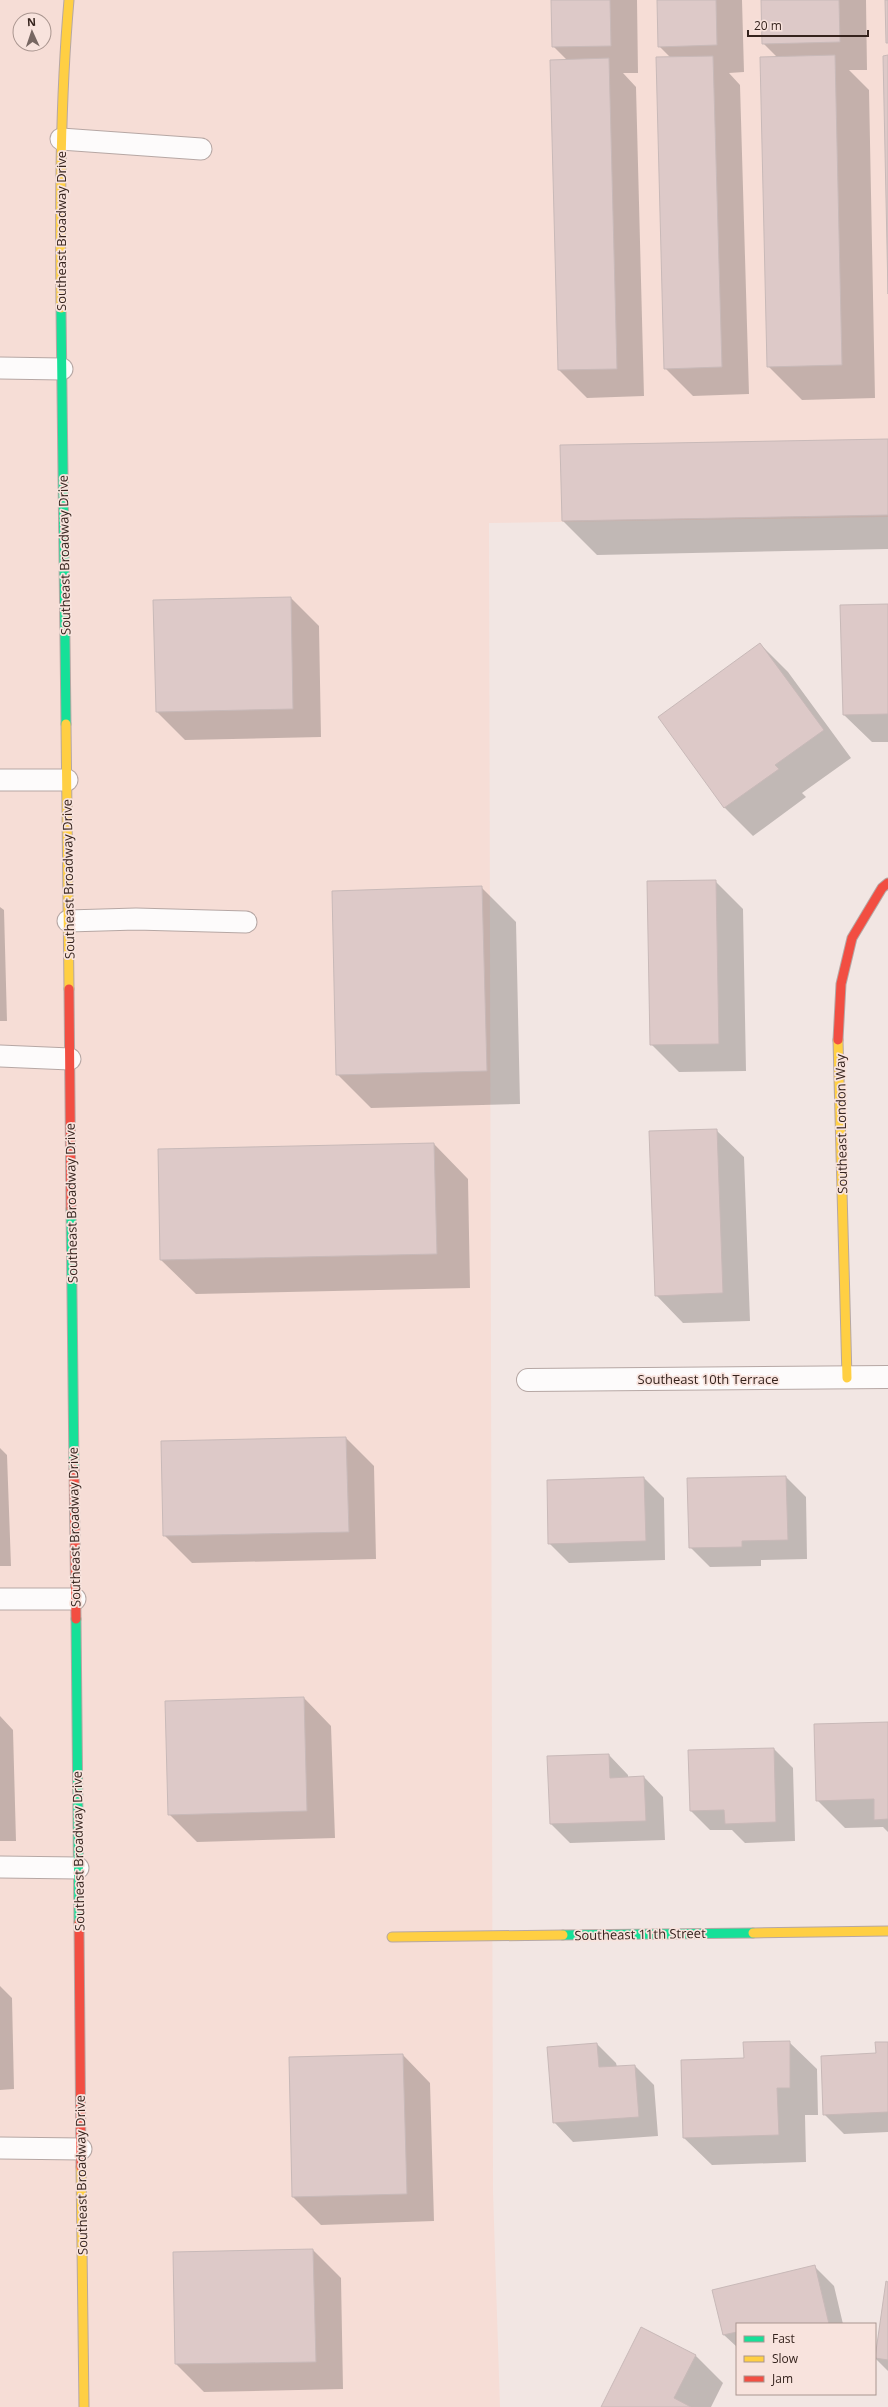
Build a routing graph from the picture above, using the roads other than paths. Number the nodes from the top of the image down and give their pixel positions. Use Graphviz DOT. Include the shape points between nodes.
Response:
graph roads {
  1 [pos="69,0"];
  2 [pos="61,139"];
  3 [pos="201,149"];
  4 [pos="0,368"];
  5 [pos="62,369"];
  6 [pos="0,780"];
  7 [pos="67,780"];
  8 [pos="888,883"];
  9 [pos="68,922"];
  10 [pos="246,922"];
  11 [pos="0,1056"];
  12 [pos="70,1059"];
  13 [pos="888,1377"];
  14 [pos="847,1378"];
  15 [pos="528,1380"];
  16 [pos="0,1599"];
  17 [pos="75,1599"];
  18 [pos="0,1867"];
  19 [pos="78,1868"];
  20 [pos="888,1931"];
  21 [pos="392,1937"];
  22 [pos="0,2148"];
  23 [pos="81,2149"];
  24 [pos="84,2407"];
  1 -- 2 [label="street, Southeast Broadway Drive"];
  2 -- 3 [label="lane"];
  2 -- 5 [label="street, Southeast Broadway Drive"];
  4 -- 5 [label="lane"];
  5 -- 7 [label="street, Southeast Broadway Drive"];
  6 -- 7 [label="lane"];
  7 -- 9 [label="street, Southeast Broadway Drive"];
  8 -- 14 [label="street, Southeast London Way" via="882,888 852,938 841,984 838,1028"];
  9 -- 10 [label="lane" via="136,919"];
  9 -- 12 [label="street, Southeast Broadway Drive"];
  11 -- 12 [label="lane"];
  12 -- 17 [label="street, Southeast Broadway Drive"];
  13 -- 14 [label="street, Southeast 10th Terrace"];
  14 -- 15 [label="street, Southeast 10th Terrace"];
  16 -- 17 [label="lane"];
  17 -- 19 [label="street, Southeast Broadway Drive"];
  18 -- 19 [label="lane"];
  19 -- 23 [label="street, Southeast Broadway Drive"];
  20 -- 21 [label="street, Southeast 11th Street"];
  22 -- 23 [label="lane"];
  23 -- 24 [label="street, Southeast Broadway Drive"];
}
